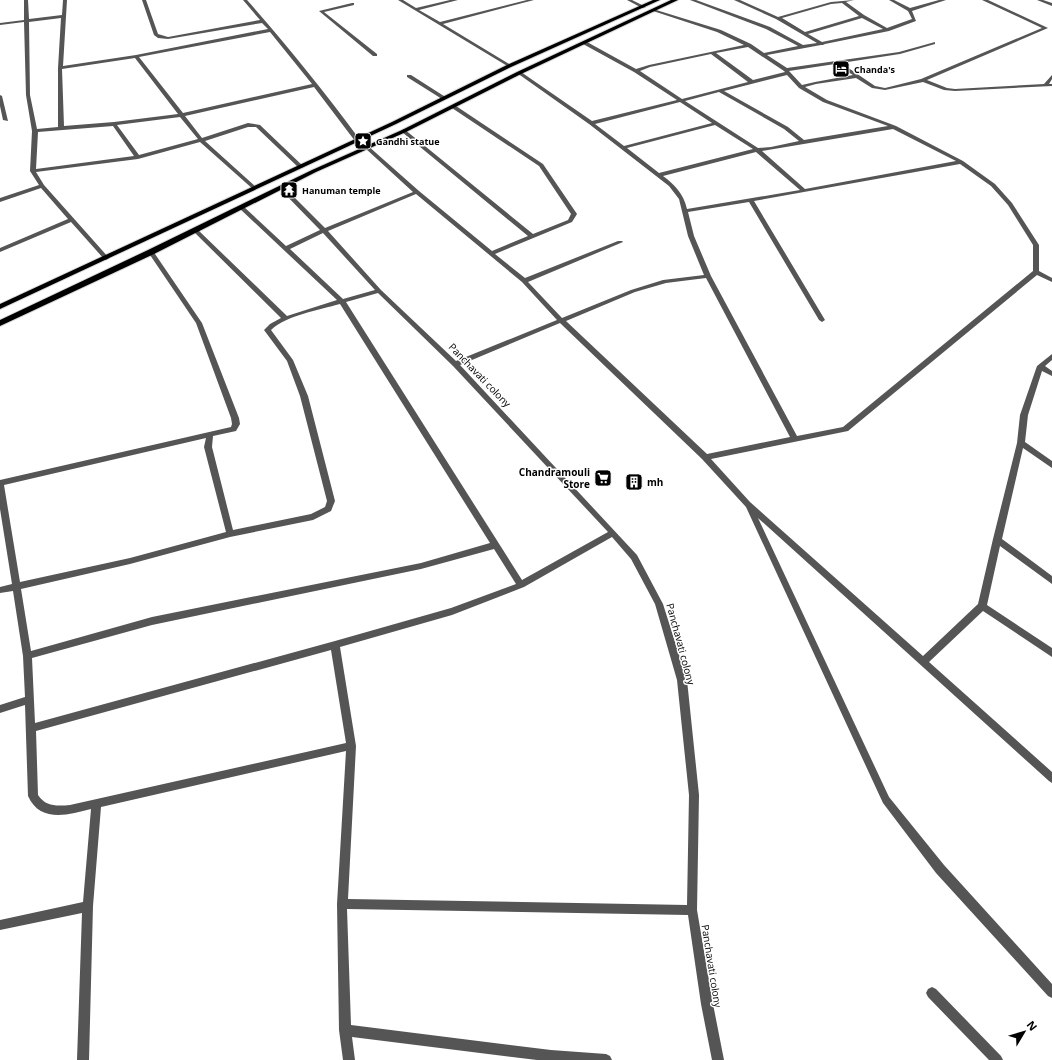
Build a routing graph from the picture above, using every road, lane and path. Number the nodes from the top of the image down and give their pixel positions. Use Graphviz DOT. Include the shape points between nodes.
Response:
graph roads {
  1 [pos="26,0"];
  2 [pos="65,0"];
  3 [pos="144,0"];
  4 [pos="245,0"];
  5 [pos="346,0"];
  6 [pos="400,0"];
  7 [pos="456,0"];
  8 [pos="532,0"];
  9 [pos="630,0"];
  10 [pos="657,0"];
  11 [pos="675,0"];
  12 [pos="692,0"];
  13 [pos="736,0"];
  14 [pos="852,0"];
  15 [pos="891,0"];
  16 [pos="944,0"];
  17 [pos="984,0"];
  18 [pos="1039,0"];
  19 [pos="842,1"];
  20 [pos="1052,5"];
  21 [pos="644,6"];
  22 [pos="417,9"];
  23 [pos="656,10"];
  24 [pos="910,10"];
  25 [pos="64,16"];
  26 [pos="862,16"];
  27 [pos="778,18"];
  28 [pos="26,21"];
  29 [pos="264,21"];
  30 [pos="0,24"];
  31 [pos="439,24"];
  32 [pos="1046,28"];
  33 [pos="272,30"];
  34 [pos="887,30"];
  35 [pos="1052,31"];
  36 [pos="806,33"];
  37 [pos="585,43"];
  38 [pos="934,43"];
  39 [pos="822,44"];
  40 [pos="749,45"];
  41 [pos="802,47"];
  42 [pos="711,52"];
  43 [pos="764,54"];
  44 [pos="375,55"];
  45 [pos="136,56"];
  46 [pos="838,63"];
  47 [pos="509,66"];
  48 [pos="60,68"];
  49 [pos="636,71"];
  50 [pos="787,71"];
  51 [pos="519,73"];
  52 [pos="409,76"];
  53 [pos="858,76"];
  54 [pos="1052,76"];
  55 [pos="923,80"];
  56 [pos="752,82"];
  57 [pos="316,85"];
  58 [pos="1049,85"];
  59 [pos="801,87"];
  60 [pos="721,91"];
  61 [pos="0,96"];
  62 [pos="444,98"];
  63 [pos="680,100"];
  64 [pos="454,107"];
  65 [pos="181,115"];
  66 [pos="6,120"];
  67 [pos="591,123"];
  68 [pos="716,123"];
  69 [pos="114,124"];
  70 [pos="894,127"];
  71 [pos="61,128"];
  72 [pos="35,131"];
  73 [pos="404,131"];
  74 [pos="201,140"];
  75 [pos="357,140"];
  76 [pos="803,142"];
  77 [pos="367,147"];
  78 [pos="623,148"];
  79 [pos="757,150"];
  80 [pos="138,157"];
  81 [pos="961,162"];
  82 [pos="301,167"];
  83 [pos="33,171"];
  84 [pos="659,175"];
  85 [pos="42,186"];
  86 [pos="254,188"];
  87 [pos="281,188"];
  88 [pos="417,192"];
  89 [pos="804,192"];
  90 [pos="0,200"];
  91 [pos="751,201"];
  92 [pos="241,206"];
  93 [pos="685,212"];
  94 [pos="191,218"];
  95 [pos="72,220"];
  96 [pos="204,225"];
  97 [pos="195,230"];
  98 [pos="324,230"];
  99 [pos="532,236"];
  100 [pos="620,242"];
  101 [pos="287,248"];
  102 [pos="0,250"];
  103 [pos="151,252"];
  104 [pos="492,253"];
  105 [pos="106,258"];
  106 [pos="1036,272"];
  107 [pos="708,276"];
  108 [pos="1052,280"];
  109 [pos="524,281"];
  110 [pos="379,291"];
  111 [pos="342,301"];
  112 [pos="0,307"];
  113 [pos="286,319"];
  114 [pos="822,320"];
  115 [pos="562,321"];
  116 [pos="0,323"];
  117 [pos="1052,356"];
  118 [pos="455,364"];
  119 [pos="1040,366"];
  120 [pos="1052,374"];
  121 [pos="210,434"];
  122 [pos="794,438"];
  123 [pos="1021,442"];
  124 [pos="705,457"];
  125 [pos="1052,465"];
  126 [pos="0,483"];
  127 [pos="747,504"];
  128 [pos="613,533"];
  129 [pos="230,534"];
  130 [pos="997,539"];
  131 [pos="495,545"];
  132 [pos="1052,581"];
  133 [pos="521,585"];
  134 [pos="17,586"];
  135 [pos="0,590"];
  136 [pos="982,606"];
  137 [pos="335,645"];
  138 [pos="1048,645"];
  139 [pos="1052,653"];
  140 [pos="27,656"];
  141 [pos="923,662"];
  142 [pos="29,700"];
  143 [pos="0,709"];
  144 [pos="31,728"];
  145 [pos="351,746"];
  146 [pos="1052,778"];
  147 [pos="96,803"];
  148 [pos="342,904"];
  149 [pos="88,906"];
  150 [pos="692,910"];
  151 [pos="0,925"];
  152 [pos="1052,992"];
  153 [pos="932,993"];
  154 [pos="345,1030"];
  155 [pos="83,1060"];
  156 [pos="349,1060"];
  157 [pos="606,1060"];
  158 [pos="718,1060"];
  159 [pos="997,1060"];
  1 -- 28 [label="street"];
  2 -- 25 [label="street"];
  3 -- 29 [label="street" via="156,35 160,37 168,38"];
  4 -- 29 [label="street"];
  5 -- 44 [label="street" via="352,4 321,11"];
  6 -- 22 [label="street"];
  7 -- 22 [label="street"];
  8 -- 31 [label="street"];
  9 -- 21 [label="street"];
  10 -- 21 [label="main road"];
  11 -- 23 [label="main road"];
  12 -- 41 [label="street" via="768,28"];
  13 -- 27 [label="street"];
  14 -- 19 [label="street"];
  15 -- 24 [label="street"];
  16 -- 24 [label="street"];
  17 -- 32 [label="street"];
  18 -- 20 [label="street"];
  19 -- 26 [label="street"];
  19 -- 27 [label="street"];
  21 -- 47 [label="main road"];
  22 -- 31 [label="street"];
  23 -- 37 [label="main road"];
  23 -- 40 [label="street" via="719,31"];
  24 -- 34 [label="street" via="914,20"];
  25 -- 28 [label="street"];
  25 -- 48 [label="street"];
  26 -- 34 [label="street"];
  26 -- 36 [label="street"];
  27 -- 36 [label="street"];
  28 -- 30 [label="street"];
  28 -- 72 [label="street" via="28,95"];
  29 -- 33 [label="street"];
  31 -- 47 [label="street"];
  32 -- 35 [label="street"];
  32 -- 55 [label="street"];
  33 -- 45 [label="street"];
  33 -- 57 [label="street"];
  34 -- 39 [label="street"];
  36 -- 39 [label="street"];
  37 -- 49 [label="street"];
  37 -- 51 [label="main road"];
  38 -- 46 [label="street" via="900,53"];
  39 -- 41 [label="street"];
  40 -- 42 [label="street"];
  40 -- 43 [label="street"];
  41 -- 43 [label="street"];
  42 -- 49 [label="street"];
  42 -- 56 [label="street"];
  43 -- 50 [label="street"];
  45 -- 48 [label="street"];
  45 -- 65 [label="street"];
  46 -- 50 [label="street"];
  46 -- 53 [label="street"];
  47 -- 62 [label="main road"];
  48 -- 71 [label="street"];
  49 -- 63 [label="street"];
  50 -- 56 [label="street"];
  50 -- 59 [label="street"];
  51 -- 64 [label="main road"];
  51 -- 67 [label="street"];
  52 -- 62 [label="street"];
  53 -- 55 [label="street" via="881,89"];
  53 -- 59 [label="street"];
  54 -- 58 [label="street"];
  55 -- 58 [label="street" via="955,90"];
  56 -- 60 [label="street"];
  57 -- 65 [label="street"];
  57 -- 75 [label="street"];
  59 -- 70 [label="street" via="824,102"];
  60 -- 63 [label="street"];
  60 -- 76 [label="street" via="786,128"];
  61 -- 66 [label="street"];
  62 -- 75 [label="main road"];
  63 -- 67 [label="street"];
  63 -- 68 [label="street"];
  64 -- 73 [label="main road"];
  64 -- 99 [label="street" via="541,165 574,214 570,221"];
  65 -- 69 [label="street"];
  65 -- 74 [label="street"];
  67 -- 78 [label="street"];
  68 -- 78 [label="street"];
  68 -- 79 [label="street"];
  69 -- 71 [label="street"];
  69 -- 80 [label="street"];
  70 -- 76 [label="street"];
  70 -- 81 [label="street"];
  71 -- 72 [label="street"];
  72 -- 83 [label="street"];
  73 -- 77 [label="main road"];
  73 -- 99 [label="street"];
  74 -- 80 [label="street"];
  74 -- 82 [label="street" via="248,125 258,126"];
  74 -- 86 [label="street"];
  75 -- 82 [label="main road"];
  76 -- 79 [label="street"];
  77 -- 87 [label="main road"];
  77 -- 88 [label="street"];
  78 -- 84 [label="street"];
  79 -- 84 [label="street"];
  79 -- 89 [label="street"];
  80 -- 83 [label="street"];
  81 -- 89 [label="street"];
  81 -- 106 [label="street" via="993,185 1010,204 1036,245"];
  82 -- 86 [label="main road"];
  83 -- 85 [label="street"];
  84 -- 93 [label="street" via="682,199"];
  85 -- 90 [label="street"];
  85 -- 95 [label="street"];
  86 -- 94 [label="main road"];
  87 -- 92 [label="main road"];
  87 -- 98 [label="street, Panchavati colony"];
  88 -- 98 [label="street"];
  88 -- 104 [label="street"];
  89 -- 91 [label="street"];
  91 -- 93 [label="street"];
  91 -- 114 [label="street"];
  92 -- 96 [label="main road"];
  92 -- 101 [label="street"];
  93 -- 107 [label="street" via="691,236"];
  94 -- 96 [label="main road"];
  94 -- 105 [label="main road"];
  95 -- 102 [label="street"];
  95 -- 105 [label="street"];
  96 -- 97 [label="main road"];
  97 -- 103 [label="main road"];
  97 -- 113 [label="street"];
  98 -- 101 [label="street"];
  98 -- 110 [label="street, Panchavati colony"];
  99 -- 104 [label="street"];
  100 -- 109 [label="street"];
  101 -- 111 [label="street"];
  103 -- 116 [label="main road"];
  103 -- 121 [label="street" via="199,323 235,418 236,424 233,429"];
  104 -- 109 [label="street"];
  105 -- 112 [label="main road"];
  106 -- 108 [label="street"];
  106 -- 122 [label="street" via="845,429"];
  107 -- 115 [label="street" via="652,285"];
  107 -- 122 [label="street"];
  109 -- 115 [label="street"];
  110 -- 111 [label="street"];
  110 -- 118 [label="street, Panchavati colony"];
  111 -- 113 [label="street"];
  111 -- 131 [label="street"];
  113 -- 129 [label="street" via="267,330 290,360 304,396 331,500 328,509 314,517"];
  115 -- 118 [label="street"];
  115 -- 124 [label="street"];
  117 -- 119 [label="street"];
  118 -- 128 [label="street, Panchavati colony"];
  119 -- 120 [label="street"];
  119 -- 123 [label="street" via="1024,415"];
  121 -- 126 [label="street"];
  121 -- 129 [label="street" via="208,452"];
  122 -- 124 [label="street"];
  123 -- 125 [label="street"];
  123 -- 130 [label="street"];
  124 -- 127 [label="street"];
  126 -- 134 [label="street"];
  127 -- 141 [label="street"];
  127 -- 152 [label="street" via="886,800 940,868"];
  128 -- 133 [label="street"];
  128 -- 150 [label="street, Panchavati colony" via="634,557 659,604 682,680 694,795"];
  129 -- 134 [label="street" via="130,561"];
  130 -- 132 [label="street"];
  130 -- 136 [label="street"];
  131 -- 133 [label="street"];
  131 -- 140 [label="street" via="421,566 152,621"];
  133 -- 137 [label="street" via="452,611"];
  134 -- 135 [label="street"];
  134 -- 140 [label="street"];
  136 -- 138 [label="street"];
  136 -- 141 [label="street"];
  137 -- 144 [label="street"];
  137 -- 145 [label="street"];
  138 -- 139 [label="street"];
  140 -- 142 [label="street"];
  141 -- 146 [label="street"];
  142 -- 143 [label="street"];
  142 -- 144 [label="street"];
  144 -- 147 [label="street" via="31,788 36,802 44,809 54,811"];
  145 -- 147 [label="street"];
  145 -- 148 [label="street"];
  147 -- 149 [label="street"];
  148 -- 150 [label="street"];
  148 -- 154 [label="street"];
  149 -- 151 [label="street"];
  149 -- 155 [label="street"];
  150 -- 158 [label="street, Panchavati colony"];
  153 -- 159 [label="street"];
  154 -- 156 [label="street"];
  154 -- 157 [label="street" via="551,1056"];
}
